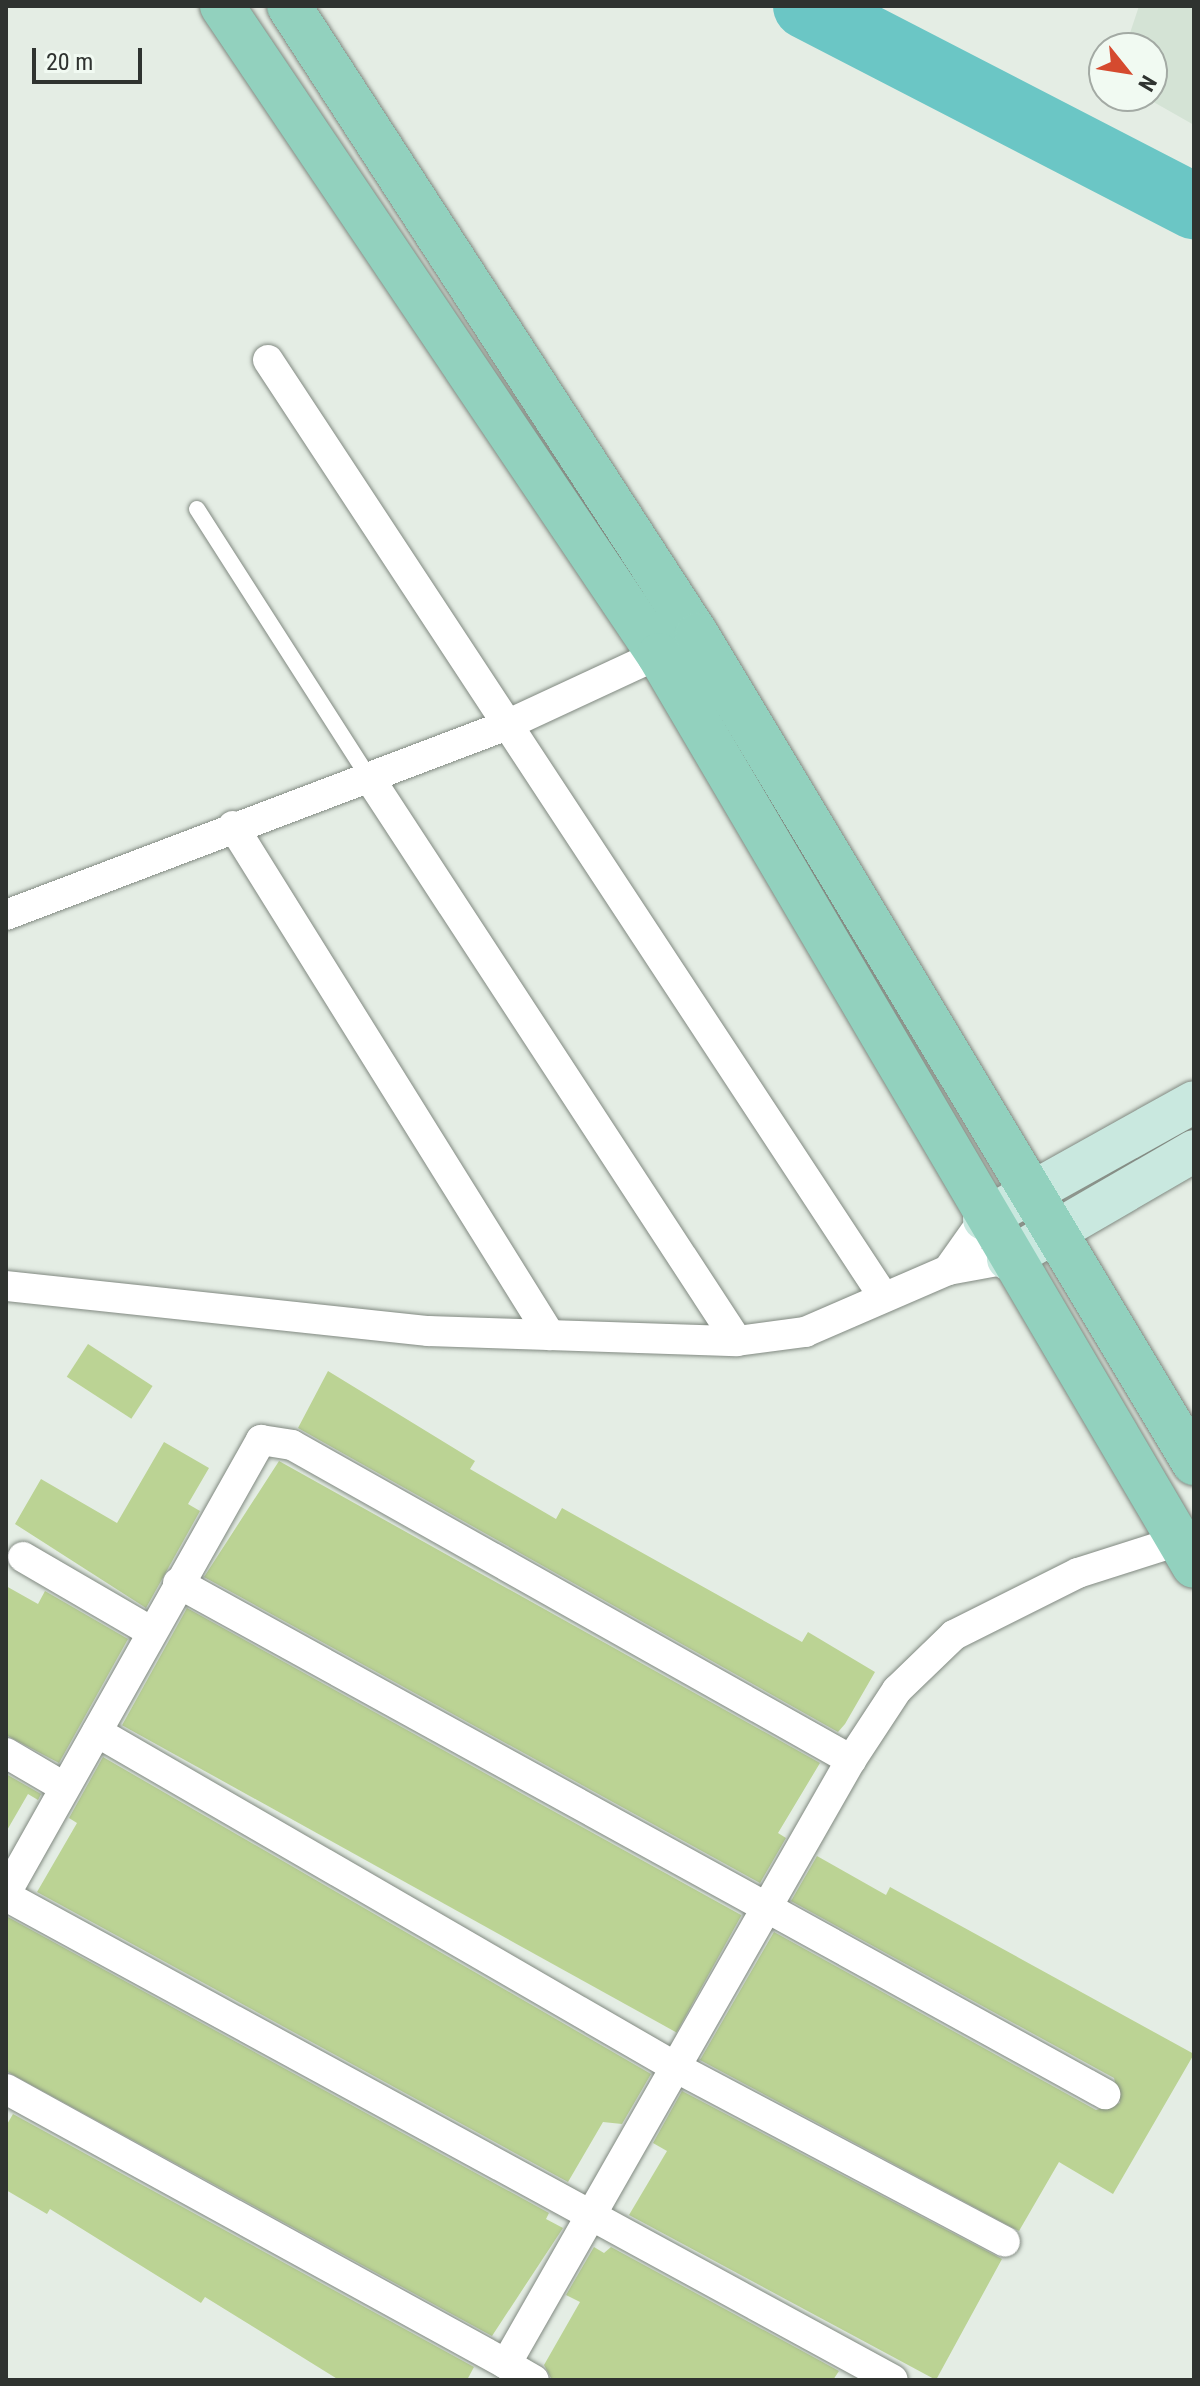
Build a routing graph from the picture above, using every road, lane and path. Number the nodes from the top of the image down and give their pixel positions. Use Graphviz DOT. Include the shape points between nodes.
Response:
graph roads {
  1 [pos="222,6"];
  2 [pos="289,6"];
  3 [pos="268,360"];
  4 [pos="197,509"];
  5 [pos="697,635"];
  6 [pos="659,655"];
  7 [pos="502,727"];
  8 [pos="370,779"];
  9 [pos="233,826"];
  10 [pos="6,915"];
  11 [pos="1194,1102"];
  12 [pos="1194,1151"];
  13 [pos="1033,1188"];
  14 [pos="984,1219"];
  15 [pos="1057,1231"];
  16 [pos="1008,1259"];
  17 [pos="948,1270"];
  18 [pos="6,1286"];
  19 [pos="883,1296"];
  20 [pos="550,1335"];
  21 [pos="737,1341"];
  22 [pos="1194,1463"];
  23 [pos="1186,1553"];
  24 [pos="23,1557"];
  25 [pos="178,1583"];
  26 [pos="150,1631"];
  27 [pos="97,1732"];
  28 [pos="6,1753"];
  29 [pos="851,1760"];
  30 [pos="64,1787"];
  31 [pos="6,1894"];
  32 [pos="762,1910"];
  33 [pos="677,2068"];
  34 [pos="6,2089"];
  35 [pos="1105,2094"];
  36 [pos="592,2214"];
  37 [pos="1005,2242"];
  38 [pos="506,2364"];
  39 [pos="534,2380"];
  40 [pos="893,2380"];
  1 -- 6 [label="main road"];
  2 -- 5 [label="main road"];
  3 -- 7 [label="street"];
  4 -- 8 [label="lane"];
  5 -- 6 [label="street"];
  5 -- 13 [label="main road"];
  6 -- 7 [label="street"];
  6 -- 14 [label="main road"];
  7 -- 8 [label="street"];
  7 -- 19 [label="street"];
  8 -- 9 [label="street"];
  8 -- 21 [label="street"];
  9 -- 10 [label="street"];
  9 -- 20 [label="street"];
  11 -- 13 [label="main road"];
  12 -- 15 [label="main road"];
  13 -- 14 [label="main road"];
  13 -- 15 [label="main road"];
  14 -- 16 [label="main road"];
  14 -- 17 [label="street"];
  15 -- 16 [label="main road"];
  15 -- 22 [label="main road"];
  16 -- 17 [label="street"];
  16 -- 23 [label="main road"];
  17 -- 19 [label="street"];
  18 -- 20 [label="street" via="428,1331"];
  19 -- 21 [label="street" via="805,1332"];
  20 -- 21 [label="street"];
  23 -- 29 [label="street" via="1078,1573 954,1635 897,1690"];
  24 -- 26 [label="street"];
  25 -- 26 [label="street"];
  25 -- 29 [label="street" via="261,1440 279,1440"];
  25 -- 32 [label="street"];
  26 -- 27 [label="street"];
  27 -- 30 [label="street"];
  27 -- 33 [label="street"];
  28 -- 30 [label="street"];
  29 -- 32 [label="street"];
  30 -- 31 [label="street"];
  31 -- 36 [label="street"];
  32 -- 33 [label="street"];
  32 -- 35 [label="street"];
  33 -- 36 [label="street"];
  33 -- 37 [label="street"];
  34 -- 38 [label="street"];
  36 -- 38 [label="street"];
  36 -- 40 [label="street"];
  38 -- 39 [label="street"];
}
